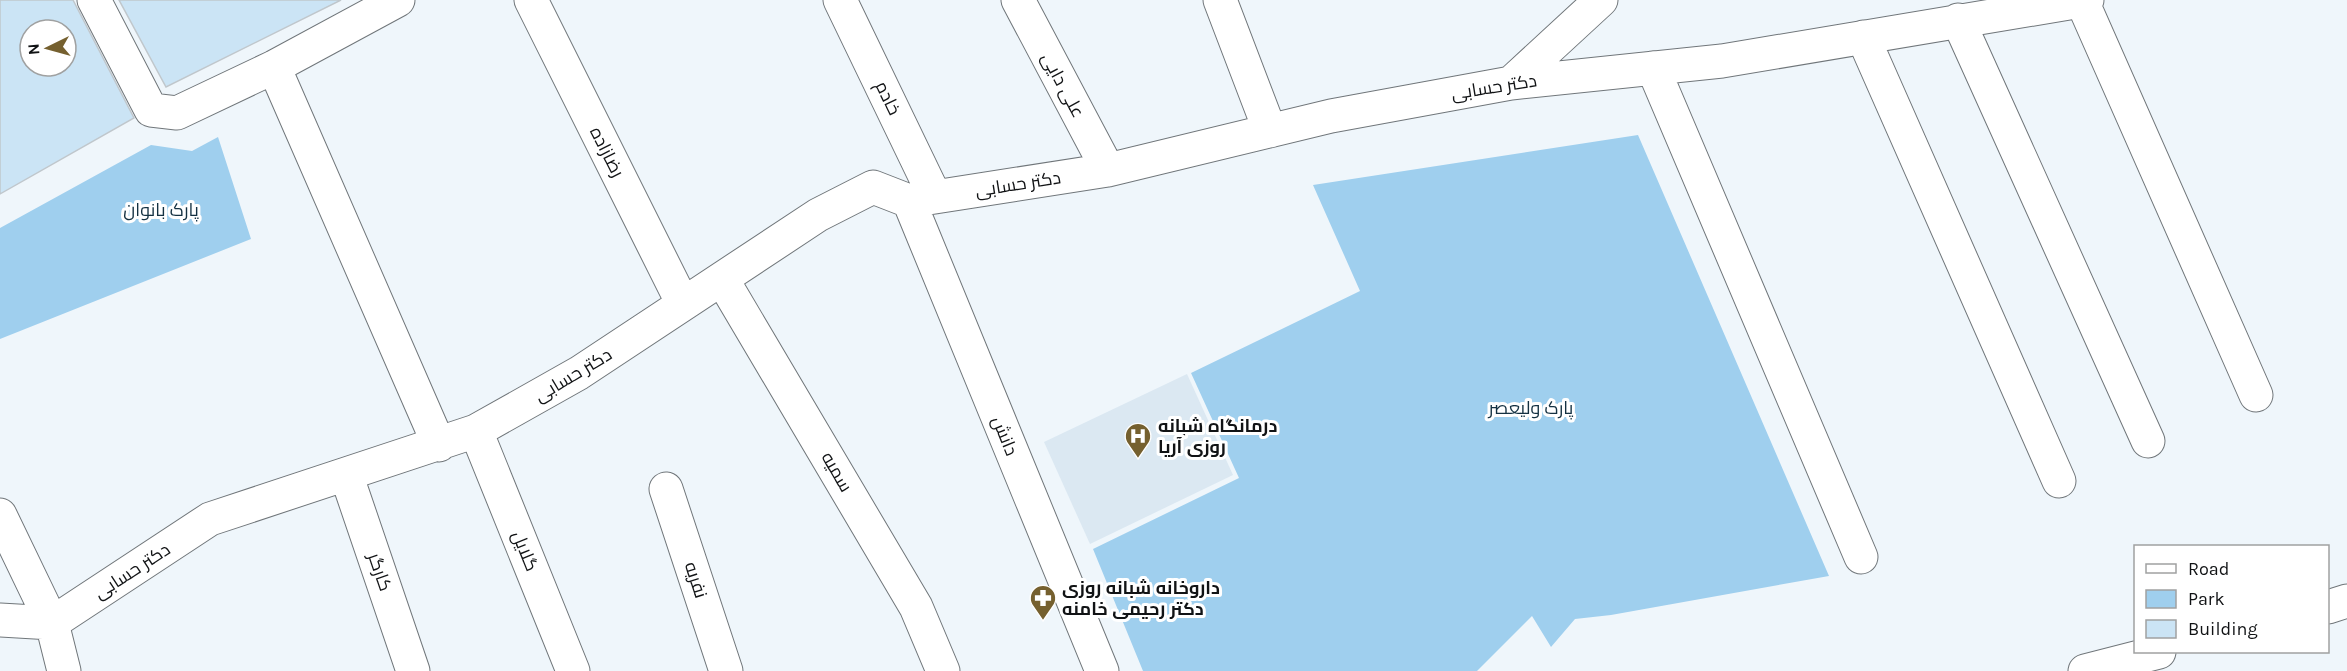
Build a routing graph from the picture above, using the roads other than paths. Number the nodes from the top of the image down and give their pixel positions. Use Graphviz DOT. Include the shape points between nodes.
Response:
graph roads {
  1 [pos="94,0"];
  2 [pos="398,0"];
  3 [pos="531,0"];
  4 [pos="840,0"];
  5 [pos="1018,0"];
  6 [pos="1220,0"];
  7 [pos="1601,0"];
  8 [pos="2085,1"];
  9 [pos="1958,20"];
  10 [pos="1863,37"];
  11 [pos="274,68"];
  12 [pos="1653,68"];
  13 [pos="1511,83"];
  14 [pos="1270,131"];
  15 [pos="1108,170"];
  16 [pos="922,199"];
  17 [pos="722,279"];
  18 [pos="683,304"];
  19 [pos="2256,395"];
  20 [pos="476,431"];
  21 [pos="2148,441"];
  22 [pos="439,445"];
  23 [pos="346,474"];
  24 [pos="2059,481"];
  25 [pos="666,489"];
  26 [pos="0,515"];
  27 [pos="1861,557"];
  28 [pos="2347,601"];
  29 [pos="2329,607"];
  30 [pos="0,620"];
  31 [pos="52,622"];
  32 [pos="2152,653"];
  33 [pos="64,671"];
  34 [pos="413,671"];
  35 [pos="573,671"];
  36 [pos="726,671"];
  37 [pos="943,671"];
  38 [pos="1102,671"];
  39 [pos="2085,671"];
  1 -- 11 [label="street" via="151,110 177,113"];
  2 -- 11 [label="street"];
  3 -- 18 [label="street, رضازاده"];
  4 -- 16 [label="street, خادم"];
  5 -- 15 [label="street, علی دایی"];
  6 -- 14 [label="street"];
  7 -- 13 [label="street"];
  8 -- 9 [label="street, دکتر حسابی"];
  8 -- 19 [label="street"];
  9 -- 10 [label="street, دکتر حسابی"];
  9 -- 21 [label="street"];
  10 -- 12 [label="street, دکتر حسابی" via="1722,61"];
  10 -- 24 [label="street"];
  11 -- 22 [label="street"];
  12 -- 13 [label="street, دکتر حسابی"];
  12 -- 27 [label="street"];
  13 -- 14 [label="street, دکتر حسابی"];
  14 -- 15 [label="street, دکتر حسابی"];
  15 -- 16 [label="street, دکتر حسابی"];
  16 -- 17 [label="street, دکتر حسابی" via="873,187 818,215"];
  16 -- 38 [label="street, دانش"];
  17 -- 18 [label="street, دکتر حسابی"];
  17 -- 37 [label="street, سمیه" via="916,607"];
  18 -- 20 [label="street, دکتر حسابی" via="579,373"];
  20 -- 22 [label="street, دکتر حسابی"];
  20 -- 35 [label="street, گلایل"];
  22 -- 23 [label="street, دکتر حسابی"];
  23 -- 31 [label="street, دکتر حسابی" via="210,519"];
  23 -- 34 [label="street, کارگر"];
  25 -- 36 [label="street, نفریه"];
  26 -- 31 [label="street"];
  28 -- 29 [label="street"];
  30 -- 31 [label="street"];
  31 -- 33 [label="street"];
  32 -- 39 [label="street"];
}
